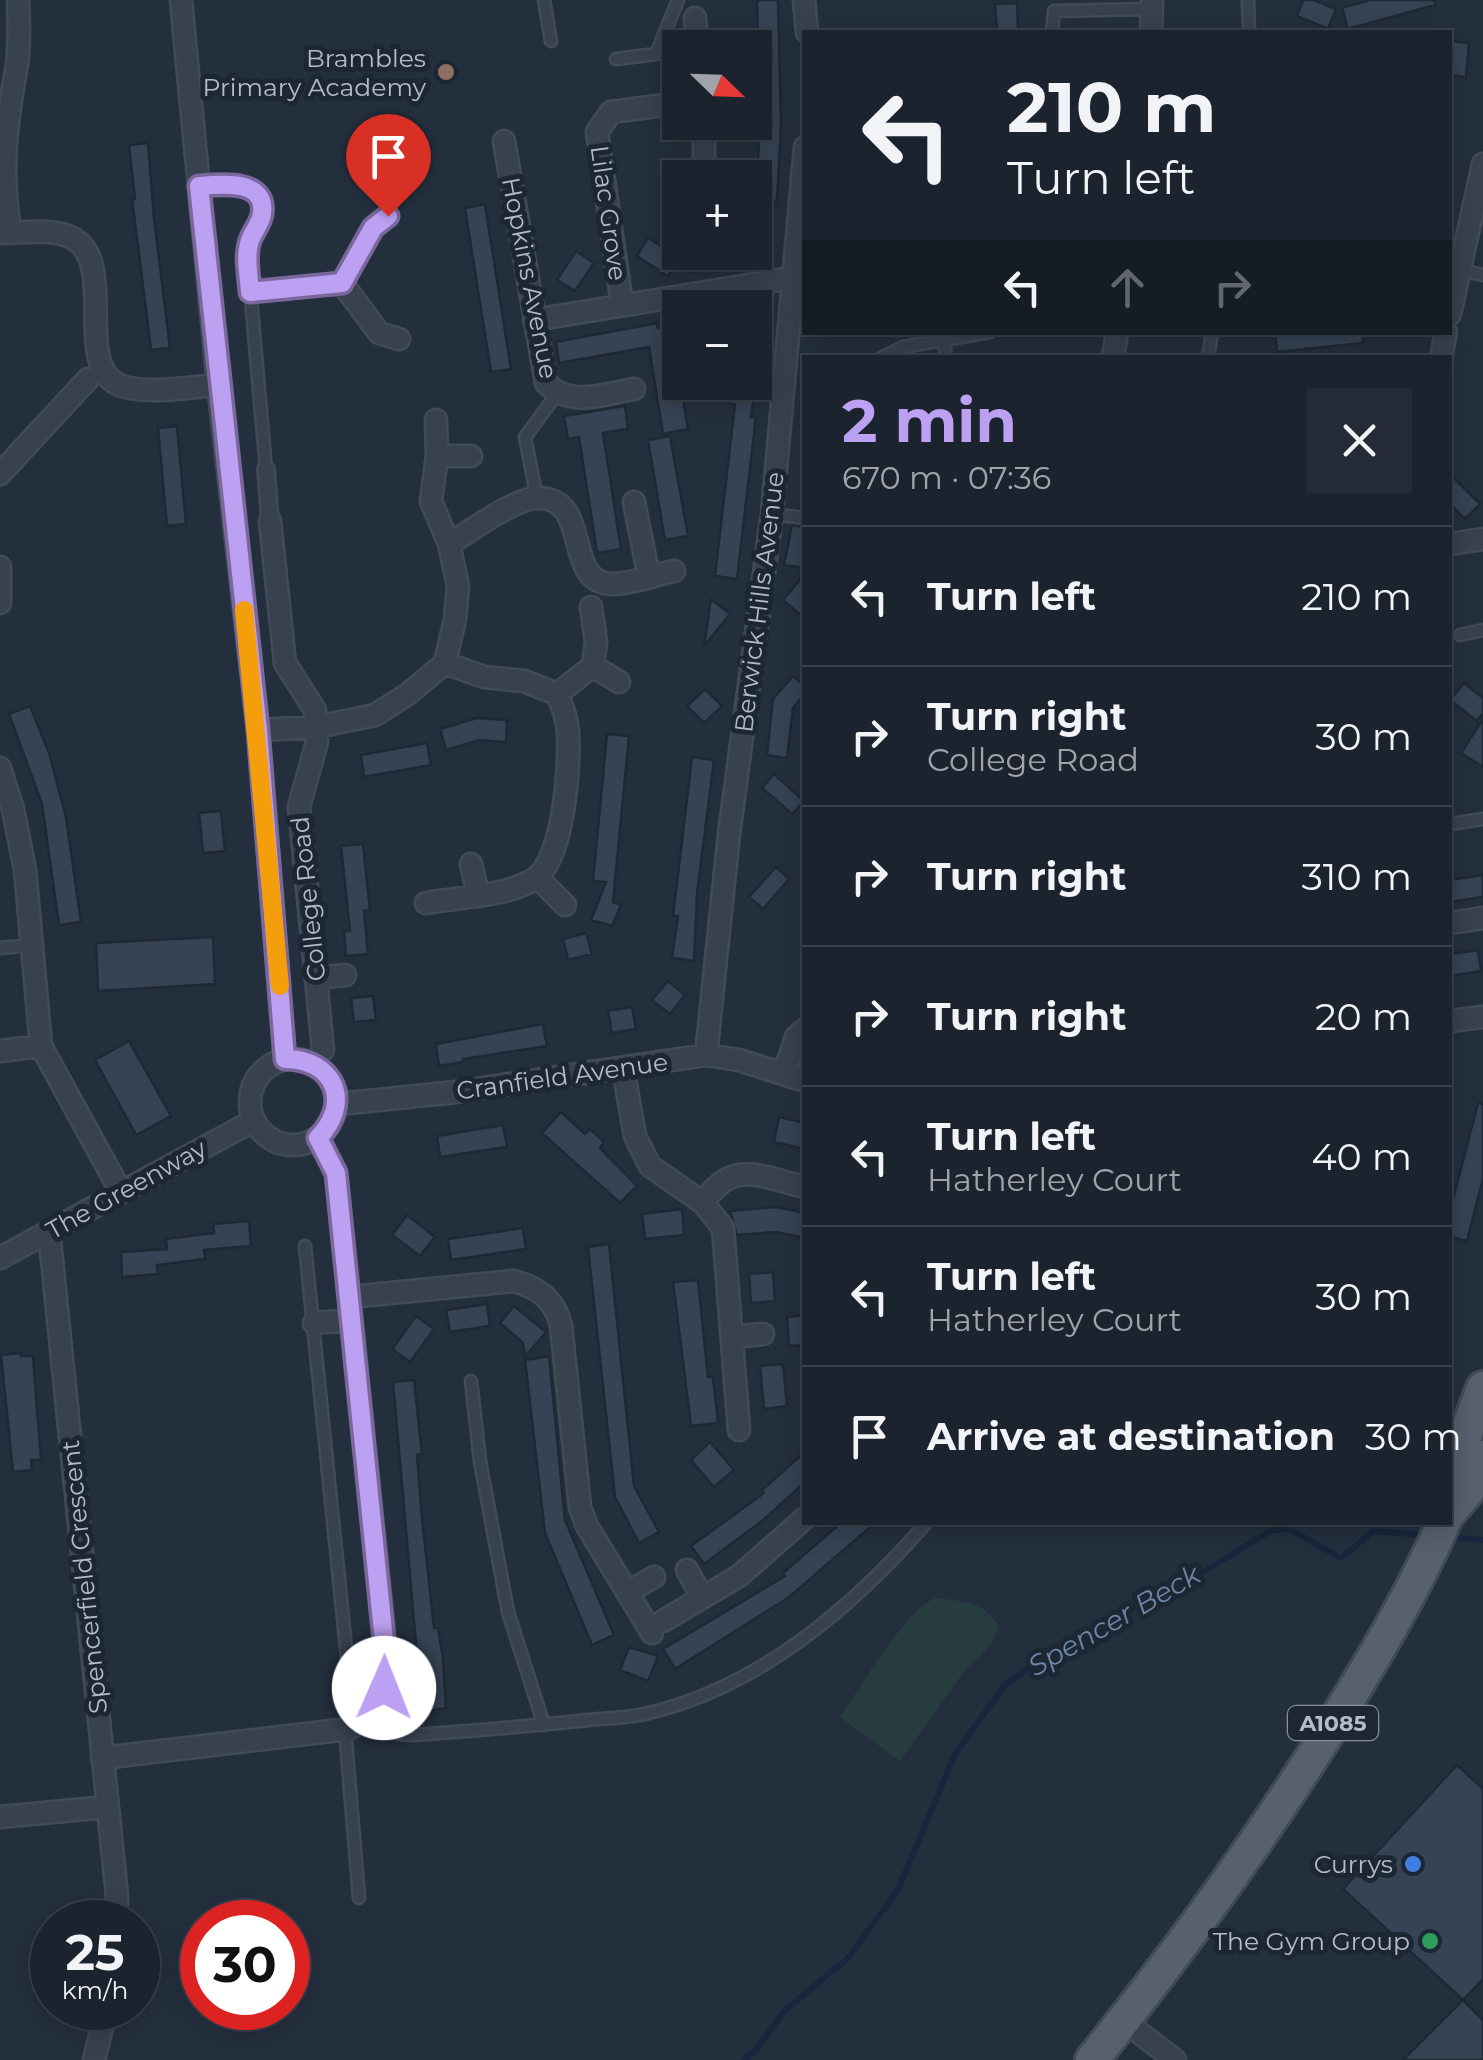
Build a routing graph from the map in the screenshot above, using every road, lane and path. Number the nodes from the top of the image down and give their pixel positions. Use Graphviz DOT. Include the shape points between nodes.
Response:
graph roads {
  1 [pos="18,0"];
  2 [pos="181,0"];
  3 [pos="544,0"];
  4 [pos="678,0"];
  5 [pos="804,0"];
  6 [pos="1248,0"];
  7 [pos="1152,4"];
  8 [pos="1053,5"];
  9 [pos="695,18"];
  10 [pos="696,30"];
  11 [pos="807,30"];
  12 [pos="1052,30"];
  13 [pos="1151,30"];
  14 [pos="1249,30"];
  15 [pos="551,41"];
  16 [pos="616,59"];
  17 [pos="8,67"];
  18 [pos="662,105"];
  19 [pos="504,141"];
  20 [pos="1483,164"];
  21 [pos="199,186"];
  22 [pos="388,216"];
  23 [pos="802,225"];
  24 [pos="5,233"];
  25 [pos="1460,270"];
  26 [pos="1483,275"];
  27 [pos="800,277"];
  28 [pos="342,283"];
  29 [pos="250,292"];
  30 [pos="622,304"];
  31 [pos="1452,305"];
  32 [pos="534,320"];
  33 [pos="973,335"];
  34 [pos="399,340"];
  35 [pos="944,340"];
  36 [pos="888,355"];
  37 [pos="946,355"];
  38 [pos="88,379"];
  39 [pos="218,386"];
  40 [pos="634,389"];
  41 [pos="557,394"];
  42 [pos="436,420"];
  43 [pos="438,456"];
  44 [pos="471,456"];
  45 [pos="266,468"];
  46 [pos="0,474"];
  47 [pos="537,498"];
  48 [pos="634,502"];
  49 [pos="772,514"];
  50 [pos="802,518"];
  51 [pos="270,522"];
  52 [pos="1483,540"];
  53 [pos="448,544"];
  54 [pos="1452,544"];
  55 [pos="0,567"];
  56 [pos="674,571"];
  57 [pos="648,577"];
  58 [pos="0,603"];
  59 [pos="591,608"];
  60 [pos="1483,630"];
  61 [pos="1460,635"];
  62 [pos="444,663"];
  63 [pos="593,666"];
  64 [pos="619,682"];
  65 [pos="558,694"];
  66 [pos="316,727"];
  67 [pos="258,730"];
  68 [pos="0,768"];
  69 [pos="1483,819"];
  70 [pos="1452,824"];
  71 [pos="472,864"];
  72 [pos="538,878"];
  73 [pos="478,894"];
  74 [pos="426,903"];
  75 [pos="565,905"];
  76 [pos="1483,918"];
  77 [pos="1452,923"];
  78 [pos="32,944"];
  79 [pos="0,948"];
  80 [pos="345,975"];
  81 [pos="316,978"];
  82 [pos="1483,1016"];
  83 [pos="1452,1022"];
  84 [pos="802,1032"];
  85 [pos="41,1046"];
  86 [pos="0,1051"];
  87 [pos="706,1055"];
  88 [pos="285,1059"];
  89 [pos="322,1060"];
  90 [pos="623,1068"];
  91 [pos="784,1073"];
  92 [pos="802,1079"];
  93 [pos="338,1104"];
  94 [pos="253,1122"];
  95 [pos="318,1138"];
  96 [pos="802,1186"];
  97 [pos="121,1192"];
  98 [pos="703,1204"];
  99 [pos="50,1232"];
  100 [pos="305,1246"];
  101 [pos="0,1258"];
  102 [pos="349,1297"];
  103 [pos="352,1320"];
  104 [pos="314,1324"];
  105 [pos="763,1334"];
  106 [pos="732,1336"];
  107 [pos="470,1381"];
  108 [pos="1483,1388"];
  109 [pos="740,1430"];
  110 [pos="1483,1457"];
  111 [pos="1452,1471"];
  112 [pos="1452,1513"];
  113 [pos="802,1521"];
  114 [pos="925,1525"];
  115 [pos="1442,1528"];
  116 [pos="687,1570"];
  117 [pos="654,1576"];
  118 [pos="628,1592"];
  119 [pos="702,1597"];
  120 [pos="347,1658"];
  121 [pos="370,1716"];
  122 [pos="544,1725"];
  123 [pos="345,1730"];
  124 [pos="102,1758"];
  125 [pos="108,1807"];
  126 [pos="0,1817"];
  127 [pos="358,1898"];
  128 [pos="117,1900"];
  129 [pos="1124,2021"];
  130 [pos="102,2030"];
  131 [pos="94,2060"];
  132 [pos="1092,2060"];
  133 [pos="1152,2060"];
  134 [pos="1175,2060"];
  1 -- 17 [label="street"];
  2 -- 21 [label="street, College Road"];
  3 -- 15 [label="lane"];
  4 -- 16 [label="lane" via="656,54"];
  5 -- 11 [label="street"];
  6 -- 14 [label="lane"];
  7 -- 8 [label="lane"];
  7 -- 13 [label="street"];
  8 -- 12 [label="lane"];
  9 -- 10 [label="street"];
  17 -- 24 [label="street"];
  18 -- 30 [label="street, Lilac Grove" via="610,112 597,132"];
  19 -- 32 [label="street, Hopkins Avenue"];
  20 -- 25 [label="street"];
  21 -- 29 [label="lane" via="228,183 258,197 263,211 246,254"];
  21 -- 39 [label="street, College Road"];
  22 -- 28 [label="street" via="373,228"];
  23 -- 27 [label="street, Berwick Hills Avenue"];
  24 -- 39 [label="street" via="66,235 87,250 102,371 112,382"];
  25 -- 26 [label="lane"];
  25 -- 31 [label="street"];
  27 -- 30 [label="street"];
  27 -- 49 [label="street, Berwick Hills Avenue"];
  28 -- 29 [label="street"];
  28 -- 34 [label="street" via="380,333"];
  29 -- 45 [label="lane"];
  30 -- 32 [label="street"];
  32 -- 41 [label="street, Hopkins Avenue" via="546,383"];
  33 -- 35 [label="lane"];
  35 -- 36 [label="lane"];
  35 -- 37 [label="lane"];
  38 -- 46 [label="street"];
  39 -- 67 [label="street, College Road"];
  40 -- 41 [label="street, Hopkins Avenue" via="570,399"];
  41 -- 47 [label="lane" via="525,437"];
  42 -- 43 [label="street"];
  43 -- 44 [label="street"];
  43 -- 53 [label="street" via="431,502"];
  45 -- 51 [label="street"];
  47 -- 53 [label="street"];
  47 -- 57 [label="street" via="554,502 574,522 584,569 595,579 611,584"];
  48 -- 57 [label="street"];
  49 -- 50 [label="lane"];
  49 -- 87 [label="street, Berwick Hills Avenue"];
  51 -- 66 [label="street" via="285,663 315,710"];
  52 -- 54 [label="street"];
  53 -- 62 [label="street" via="458,586"];
  55 -- 58 [label="street"];
  56 -- 57 [label="street"];
  59 -- 63 [label="street"];
  60 -- 61 [label="lane"];
  62 -- 65 [label="street"];
  62 -- 66 [label="street" via="375,715"];
  63 -- 64 [label="street"];
  63 -- 65 [label="street"];
  65 -- 72 [label="street" via="568,734 559,838"];
  66 -- 67 [label="street"];
  66 -- 81 [label="street, College Road" via="298,807"];
  67 -- 88 [label="street, College Road"];
  68 -- 78 [label="street" via="14,809"];
  69 -- 70 [label="lane"];
  71 -- 73 [label="street"];
  72 -- 73 [label="street"];
  72 -- 75 [label="street"];
  73 -- 74 [label="street"];
  76 -- 77 [label="street"];
  78 -- 79 [label="lane"];
  78 -- 85 [label="street"];
  80 -- 81 [label="street"];
  81 -- 89 [label="street, College Road"];
  82 -- 83 [label="street"];
  84 -- 91 [label="street"];
  85 -- 86 [label="street"];
  85 -- 97 [label="street"];
  87 -- 90 [label="street, Cranfield Avenue"];
  87 -- 91 [label="street, Cranfield Avenue"];
  88 -- 89 [label="street"];
  88 -- 94 [label="street" via="268,1066 252,1086"];
  89 -- 93 [label="street"];
  90 -- 93 [label="street, Cranfield Avenue"];
  90 -- 98 [label="street" via="636,1136 650,1166"];
  91 -- 92 [label="street, Cranfield Avenue"];
  93 -- 95 [label="street"];
  94 -- 95 [label="street" via="267,1138 298,1146"];
  94 -- 97 [label="street, The Greenway"];
  95 -- 102 [label="street" via="336,1173"];
  96 -- 98 [label="street" via="741,1174 723,1179"];
  97 -- 99 [label="street, The Greenway"];
  98 -- 106 [label="street" via="723,1228"];
  99 -- 101 [label="street, The Greenway"];
  99 -- 124 [label="street, Spencerfield Crescent"];
  100 -- 104 [label="lane"];
  102 -- 103 [label="street"];
  102 -- 118 [label="street" via="514,1281 546,1296 561,1324 580,1506"];
  103 -- 104 [label="street"];
  103 -- 121 [label="street" via="386,1660 384,1688"];
  104 -- 120 [label="lane"];
  105 -- 106 [label="street"];
  106 -- 109 [label="street"];
  107 -- 122 [label="lane" via="508,1612"];
  108 -- 111 [label="main road"];
  110 -- 112 [label="main road, A1085"];
  113 -- 119 [label="street" via="739,1576"];
  114 -- 122 [label="lane" via="844,1608 723,1686 648,1713"];
  115 -- 129 [label="main road, A1085" via="1402,1610 1308,1764"];
  116 -- 119 [label="street"];
  117 -- 118 [label="street"];
  118 -- 119 [label="street" via="658,1627"];
  121 -- 122 [label="lane" via="414,1736"];
  121 -- 123 [label="street"];
  123 -- 124 [label="street"];
  123 -- 127 [label="lane"];
  124 -- 125 [label="street, Spencerfield Crescent"];
  125 -- 126 [label="street"];
  125 -- 128 [label="street, Spencerfield Crescent"];
  129 -- 132 [label="main road, A1085"];
  129 -- 133 [label="street"];
  129 -- 134 [label="street"];
  130 -- 131 [label="street"];
}
